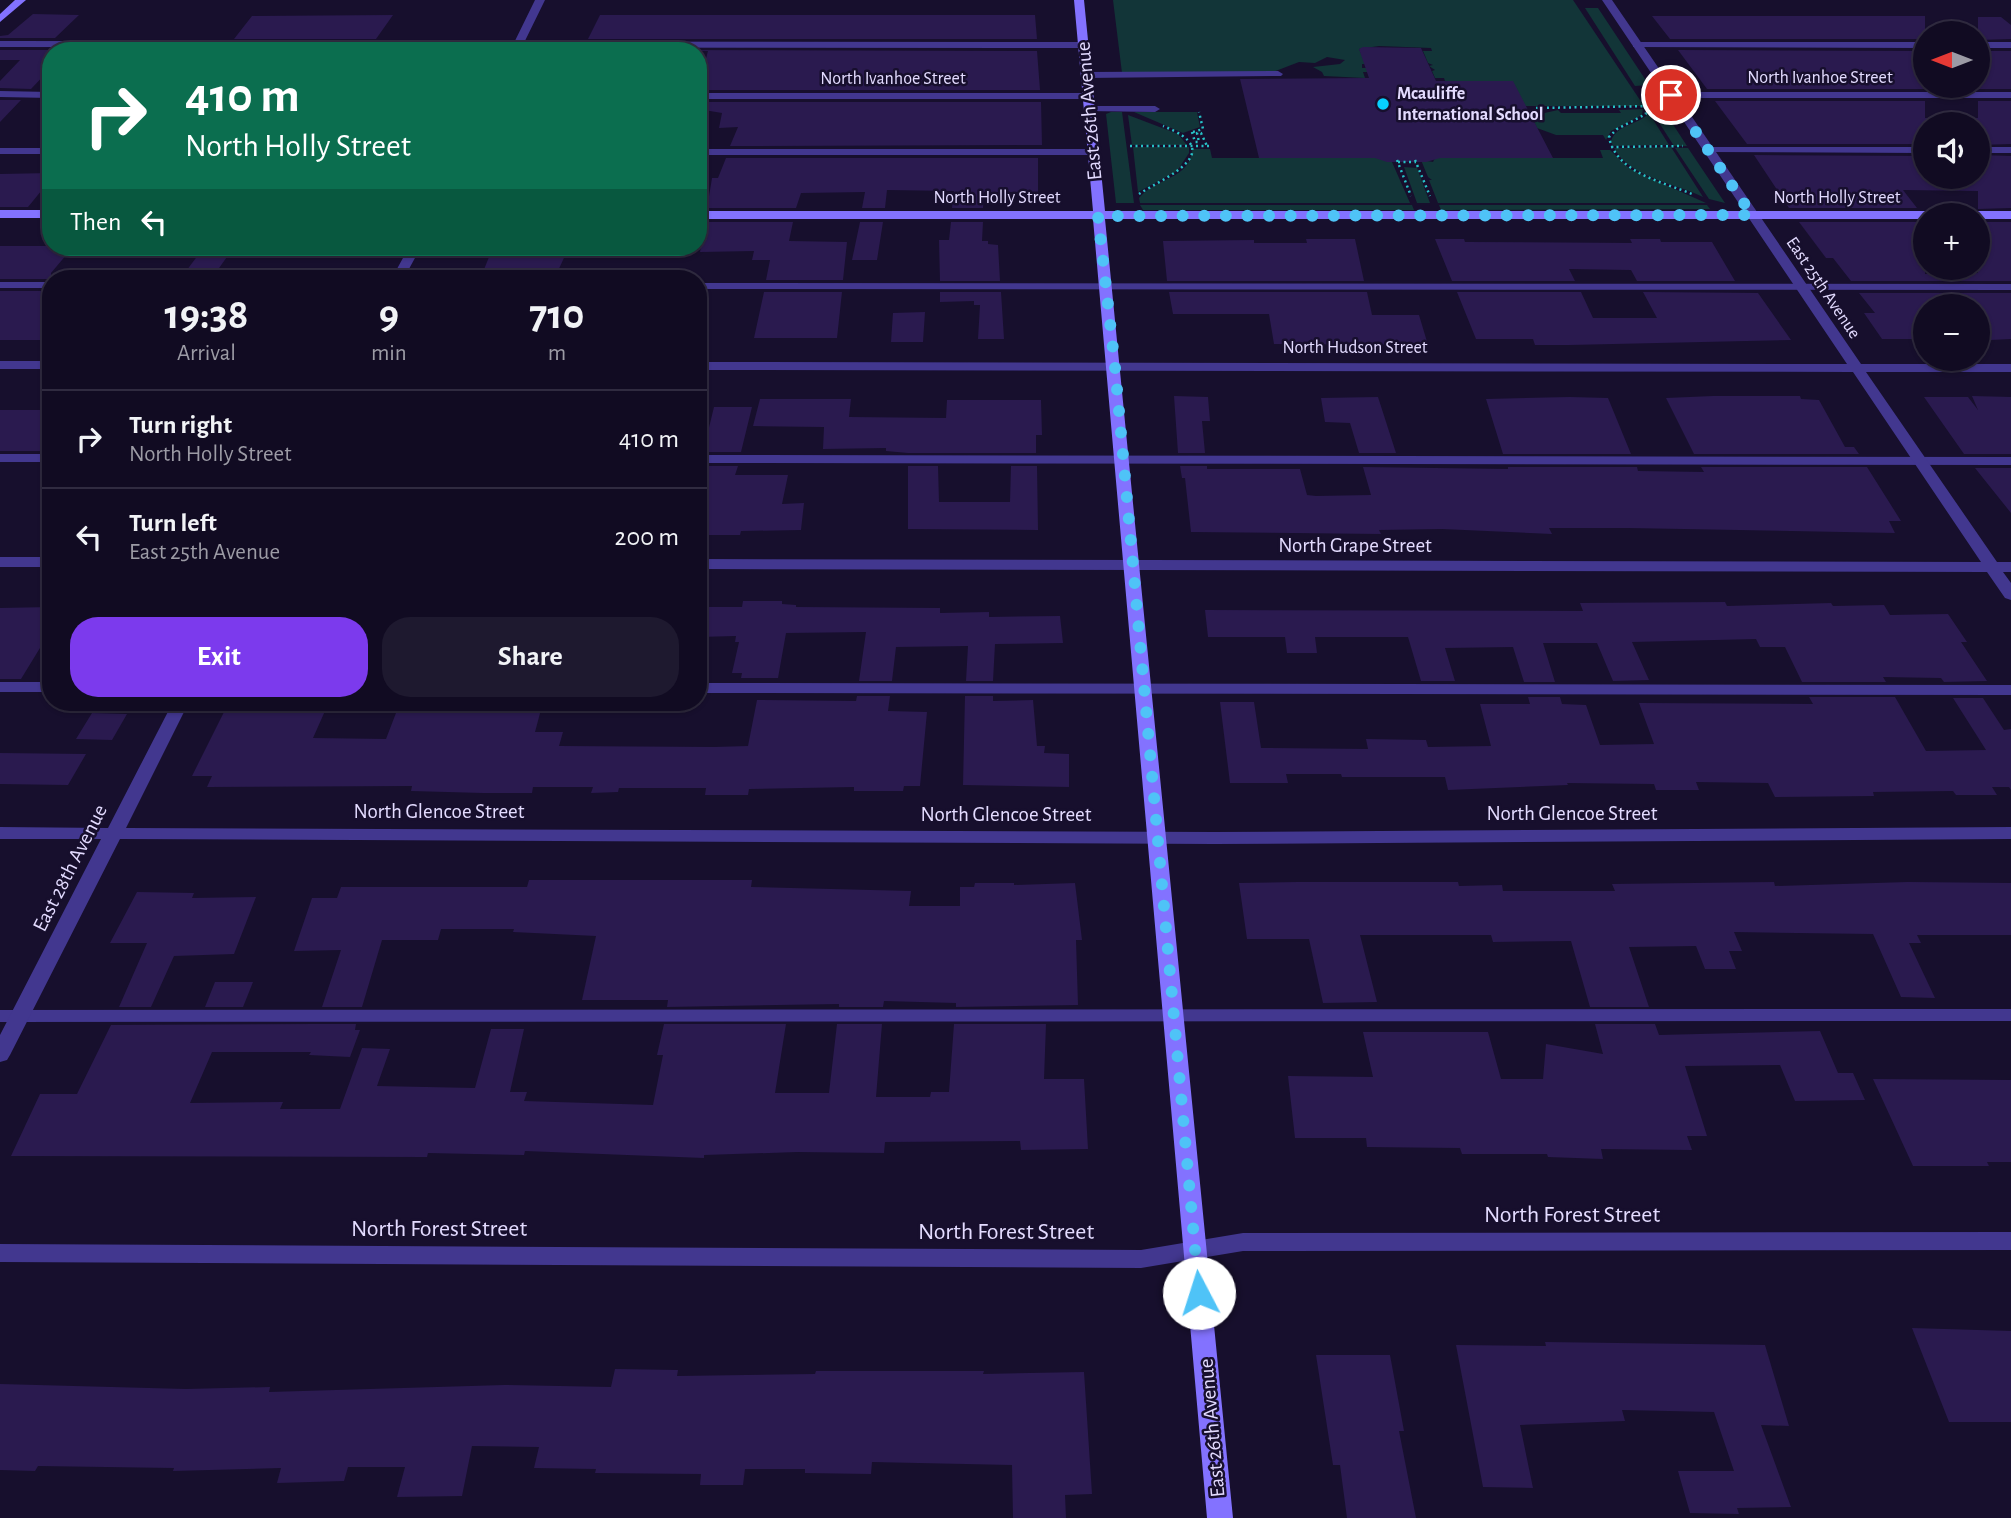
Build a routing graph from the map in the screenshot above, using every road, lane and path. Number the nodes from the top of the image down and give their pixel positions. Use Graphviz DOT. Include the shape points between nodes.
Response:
graph roads {
  1 [pos="21,0"];
  2 [pos="540,0"];
  3 [pos="1079,0"];
  4 [pos="1607,0"];
  5 [pos="0,19"];
  6 [pos="519,42"];
  7 [pos="0,44"];
  8 [pos="42,44"];
  9 [pos="1636,44"];
  10 [pos="1083,45"];
  11 [pos="1913,45"];
  12 [pos="1990,45"];
  13 [pos="2011,45"];
  14 [pos="707,47"];
  15 [pos="1278,74"];
  16 [pos="1086,75"];
  17 [pos="0,94"];
  18 [pos="42,95"];
  19 [pos="2011,95"];
  20 [pos="707,96"];
  21 [pos="1088,96"];
  22 [pos="1667,100"];
  23 [pos="1536,107"];
  24 [pos="1645,107"];
  25 [pos="1155,108"];
  26 [pos="1089,109"];
  27 [pos="1199,112"];
  28 [pos="1192,132"];
  29 [pos="1182,135"];
  30 [pos="1130,146"];
  31 [pos="1190,146"];
  32 [pos="1611,146"];
  33 [pos="1689,146"];
  34 [pos="1708,150"];
  35 [pos="1913,150"];
  36 [pos="1990,150"];
  37 [pos="2011,150"];
  38 [pos="0,151"];
  39 [pos="42,151"];
  40 [pos="707,152"];
  41 [pos="1092,152"];
  42 [pos="1697,196"];
  43 [pos="1136,197"];
  44 [pos="1414,204"];
  45 [pos="1434,205"];
  46 [pos="0,214"];
  47 [pos="42,215"];
  48 [pos="707,215"];
  49 [pos="1752,215"];
  50 [pos="1913,215"];
  51 [pos="1990,215"];
  52 [pos="2011,215"];
  53 [pos="1098,216"];
  54 [pos="0,285"];
  55 [pos="42,285"];
  56 [pos="707,286"];
  57 [pos="2011,287"];
  58 [pos="1105,288"];
  59 [pos="1801,288"];
  60 [pos="0,365"];
  61 [pos="42,366"];
  62 [pos="707,366"];
  63 [pos="1115,367"];
  64 [pos="1856,368"];
  65 [pos="2011,368"];
  66 [pos="0,458"];
  67 [pos="42,458"];
  68 [pos="707,458"];
  69 [pos="1123,459"];
  70 [pos="1920,461"];
  71 [pos="2011,461"];
  72 [pos="0,562"];
  73 [pos="42,562"];
  74 [pos="707,564"];
  75 [pos="1133,566"];
  76 [pos="1992,567"];
  77 [pos="2011,567"];
  78 [pos="2011,595"];
  79 [pos="0,687"];
  80 [pos="42,687"];
  81 [pos="707,688"];
  82 [pos="1144,689"];
  83 [pos="2011,690"];
  84 [pos="176,711"];
  85 [pos="114,832"];
  86 [pos="0,833"];
  87 [pos="2011,833"];
  88 [pos="1158,837"];
  89 [pos="1174,1015"];
  90 [pos="2011,1015"];
  91 [pos="0,1016"];
  92 [pos="20,1016"];
  93 [pos="0,1055"];
  94 [pos="2011,1241"];
  95 [pos="1196,1252"];
  96 [pos="0,1253"];
  97 [pos="1220,1518"];
  1 -- 5 [label="street"];
  2 -- 6 [label="street"];
  3 -- 10 [label="street, East 26th Avenue"];
  4 -- 9 [label="street, East 25th Avenue"];
  7 -- 8 [label="lane"];
  9 -- 11 [label="lane"];
  9 -- 22 [label="street, East 25th Avenue"];
  10 -- 14 [label="lane"];
  10 -- 16 [label="street, East 26th Avenue"];
  12 -- 13 [label="lane"];
  15 -- 16 [label="lane"];
  16 -- 21 [label="street, East 26th Avenue"];
  17 -- 18 [label="street"];
  19 -- 22 [label="street, North Ivanhoe Street"];
  20 -- 21 [label="street, North Ivanhoe Street"];
  21 -- 26 [label="street, East 26th Avenue"];
  22 -- 24 [label="path"];
  22 -- 34 [label="street, East 25th Avenue"];
  23 -- 24 [label="path"];
  24 -- 32 [label="path" via="1643,117 1611,134"];
  25 -- 26 [label="lane"];
  26 -- 41 [label="street, East 26th Avenue"];
  27 -- 28 [label="path" via="1203,129"];
  28 -- 29 [label="path"];
  28 -- 31 [label="path" via="1195,142 1201,133 1208,146"];
  30 -- 31 [label="path"];
  31 -- 43 [label="path" via="1189,159 1180,170"];
  32 -- 33 [label="path"];
  32 -- 42 [label="path" via="1637,171"];
  34 -- 35 [label="lane"];
  34 -- 49 [label="street, East 25th Avenue"];
  36 -- 37 [label="lane"];
  38 -- 39 [label="lane"];
  40 -- 41 [label="lane"];
  41 -- 53 [label="street, East 26th Avenue"];
  44 -- 45 [label="path" via="1398,161 1416,161"];
  46 -- 47 [label="street"];
  48 -- 53 [label="street, North Holly Street"];
  49 -- 50 [label="street, North Holly Street"];
  49 -- 53 [label="street, North Holly Street"];
  49 -- 59 [label="street, East 25th Avenue"];
  51 -- 52 [label="street"];
  53 -- 58 [label="street, East 26th Avenue"];
  54 -- 55 [label="lane"];
  56 -- 58 [label="lane"];
  57 -- 59 [label="lane"];
  58 -- 59 [label="lane"];
  58 -- 63 [label="street, East 26th Avenue"];
  59 -- 64 [label="street, East 25th Avenue"];
  60 -- 61 [label="street"];
  62 -- 63 [label="street, North Hudson Street"];
  63 -- 64 [label="street, North Hudson Street"];
  63 -- 69 [label="street, East 26th Avenue"];
  64 -- 65 [label="street, North Hudson Street"];
  64 -- 70 [label="street, East 25th Avenue"];
  66 -- 67 [label="lane"];
  68 -- 69 [label="lane"];
  69 -- 70 [label="lane"];
  69 -- 75 [label="street, East 26th Avenue"];
  70 -- 71 [label="lane"];
  70 -- 76 [label="street, East 25th Avenue"];
  72 -- 73 [label="street"];
  74 -- 75 [label="street, North Grape Street"];
  75 -- 76 [label="street, North Grape Street"];
  75 -- 82 [label="street, East 26th Avenue"];
  76 -- 77 [label="street, North Grape Street"];
  76 -- 78 [label="street, East 25th Avenue"];
  79 -- 80 [label="lane"];
  81 -- 82 [label="lane"];
  82 -- 83 [label="lane"];
  82 -- 88 [label="street, East 26th Avenue"];
  84 -- 85 [label="street, East 28th Avenue"];
  85 -- 86 [label="street, North Glencoe Street"];
  85 -- 88 [label="street, North Glencoe Street"];
  85 -- 92 [label="street, East 28th Avenue"];
  87 -- 88 [label="street, North Glencoe Street"];
  88 -- 89 [label="street, East 26th Avenue"];
  89 -- 90 [label="lane"];
  89 -- 92 [label="lane"];
  89 -- 95 [label="street, East 26th Avenue"];
  91 -- 92 [label="lane"];
  92 -- 93 [label="street, East 28th Avenue"];
  94 -- 95 [label="street, North Forest Street" via="1243,1242"];
  95 -- 96 [label="street, North Forest Street" via="1141,1259"];
  95 -- 97 [label="street, East 26th Avenue"];
}
